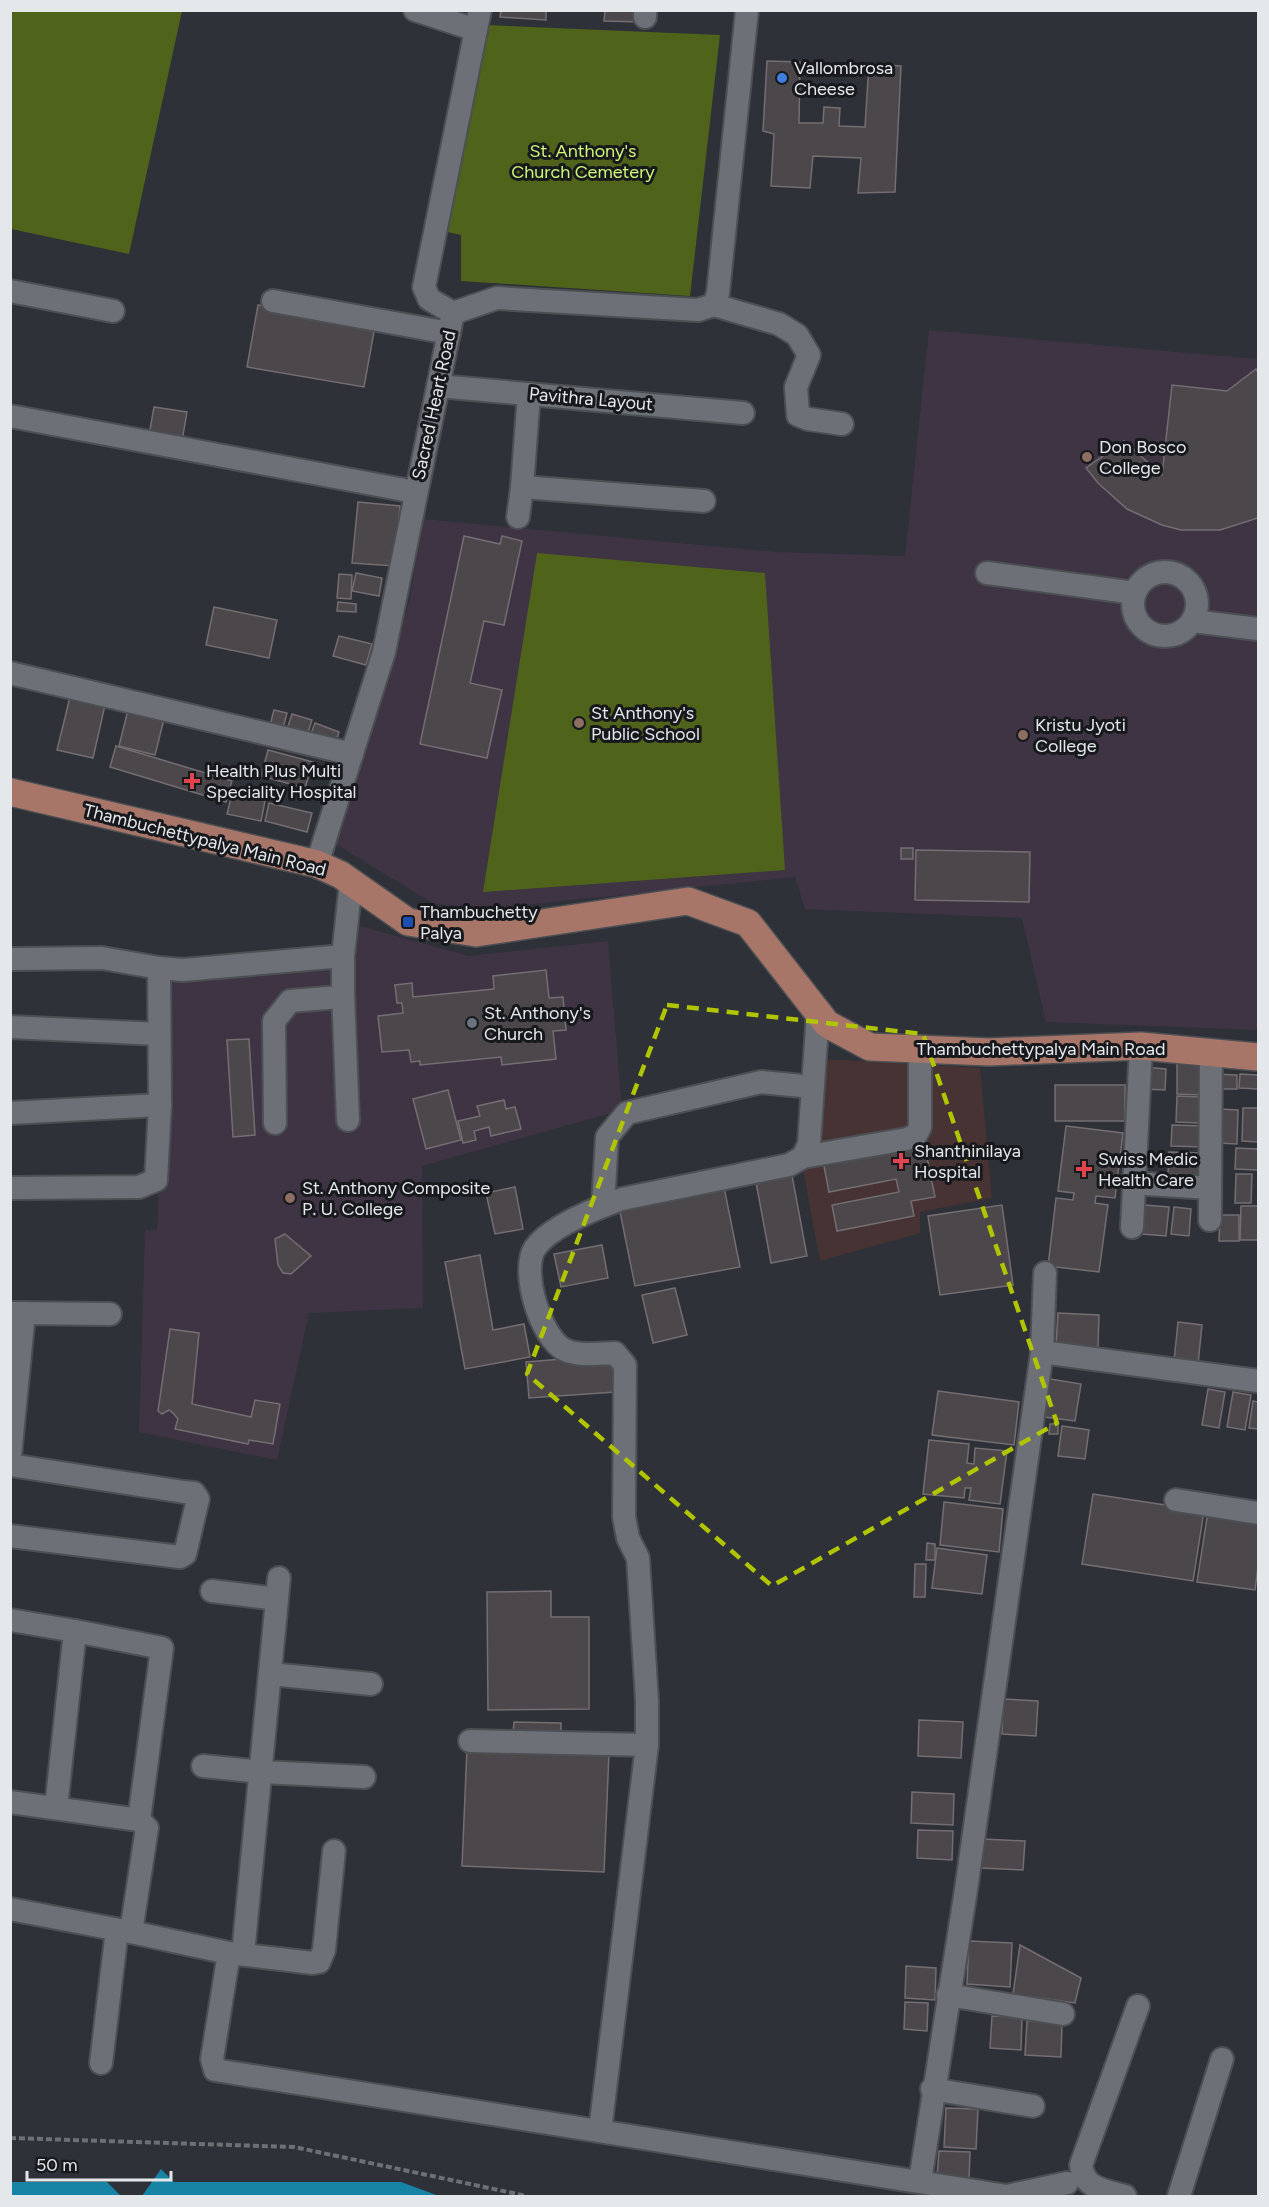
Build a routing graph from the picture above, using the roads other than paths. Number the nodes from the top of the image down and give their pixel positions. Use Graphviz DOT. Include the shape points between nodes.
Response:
graph roads {
  1 [pos="415,10"];
  2 [pos="747,10"];
  3 [pos="478,20"];
  4 [pos="10,291"];
  5 [pos="273,301"];
  6 [pos="714,304"];
  7 [pos="113,311"];
  8 [pos="451,323"];
  9 [pos="438,386"];
  10 [pos="529,394"];
  11 [pos="743,412"];
  12 [pos="10,416"];
  13 [pos="842,424"];
  14 [pos="522,487"];
  15 [pos="415,492"];
  16 [pos="704,501"];
  17 [pos="518,517"];
  18 [pos="987,573"];
  19 [pos="1135,593"];
  20 [pos="1192,621"];
  21 [pos="1258,629"];
  22 [pos="10,673"];
  23 [pos="352,754"];
  24 [pos="10,792"];
  25 [pos="317,864"];
  26 [pos="351,882"];
  27 [pos="343,956"];
  28 [pos="10,959"];
  29 [pos="159,968"];
  30 [pos="343,993"];
  31 [pos="818,1012"];
  32 [pos="10,1027"];
  33 [pos="159,1034"];
  34 [pos="1141,1046"];
  35 [pos="920,1050"];
  36 [pos="1211,1052"];
  37 [pos="1258,1057"];
  38 [pos="813,1087"];
  39 [pos="160,1106"];
  40 [pos="10,1113"];
  41 [pos="348,1120"];
  42 [pos="274,1123"];
  43 [pos="804,1157"];
  44 [pos="1147,1184"];
  45 [pos="10,1188"];
  46 [pos="1210,1188"];
  47 [pos="603,1206"];
  48 [pos="1210,1220"];
  49 [pos="1131,1227"];
  50 [pos="1045,1273"];
  51 [pos="17,1313"];
  52 [pos="110,1314"];
  53 [pos="1042,1352"];
  54 [pos="1258,1381"];
  55 [pos="14,1396"];
  56 [pos="10,1456"];
  57 [pos="10,1465"];
  58 [pos="1176,1500"];
  59 [pos="1258,1513"];
  60 [pos="10,1536"];
  61 [pos="212,1591"];
  62 [pos="10,1620"];
  63 [pos="75,1631"];
  64 [pos="270,1674"];
  65 [pos="371,1684"];
  66 [pos="470,1741"];
  67 [pos="647,1745"];
  68 [pos="203,1766"];
  69 [pos="262,1772"];
  70 [pos="364,1778"];
  71 [pos="10,1802"];
  72 [pos="56,1808"];
  73 [pos="139,1820"];
  74 [pos="334,1851"];
  75 [pos="10,1909"];
  76 [pos="124,1931"];
  77 [pos="236,1954"];
  78 [pos="948,1995"];
  79 [pos="1138,2006"];
  80 [pos="1063,2013"];
  81 [pos="1222,2059"];
  82 [pos="101,2063"];
  83 [pos="932,2089"];
  84 [pos="1033,2106"];
  85 [pos="600,2131"];
  86 [pos="920,2181"];
  87 [pos="1067,2183"];
  88 [pos="1125,2196"];
  89 [pos="1179,2196"];
  1 -- 3 [label="street"];
  2 -- 6 [label="street"];
  3 -- 8 [label="street" via="424,287"];
  4 -- 7 [label="street"];
  5 -- 8 [label="street"];
  6 -- 8 [label="street, Sacred Heart Road" via="698,310 497,298"];
  6 -- 13 [label="street" via="756,315 797,335 809,355 796,387 798,415"];
  8 -- 9 [label="street, Sacred Heart Road"];
  9 -- 10 [label="street, Pavithra Layout"];
  9 -- 15 [label="street, Sacred Heart Road"];
  10 -- 11 [label="street, Pavithra Layout"];
  10 -- 14 [label="street"];
  12 -- 15 [label="street"];
  14 -- 16 [label="street"];
  14 -- 17 [label="street"];
  15 -- 23 [label="street, Sacred Heart Road" via="384,652"];
  18 -- 19 [label="street"];
  19 -- 20 [label="street" via="1133,603 1139,623 1156,634 1176,634"];
  19 -- 20 [label="street" via="1148,577 1158,573 1179,575 1194,590 1197,600"];
  20 -- 21 [label="street"];
  22 -- 23 [label="street"];
  23 -- 25 [label="street, Sacred Heart Road"];
  24 -- 25 [label="main road, Thambuchettypalya Main Road"];
  25 -- 26 [label="main road, Thambuchettypalya Main Road"];
  26 -- 27 [label="street"];
  26 -- 31 [label="main road, Thambuchettypalya Main Road" via="408,922 476,933 688,901 748,923"];
  27 -- 29 [label="street"];
  27 -- 30 [label="street"];
  28 -- 29 [label="street" via="102,958"];
  29 -- 33 [label="street"];
  30 -- 41 [label="street"];
  30 -- 42 [label="street" via="290,1001 274,1021"];
  31 -- 35 [label="main road, Thambuchettypalya Main Road" via="827,1024 870,1047"];
  31 -- 38 [label="street"];
  32 -- 33 [label="street"];
  33 -- 39 [label="street"];
  34 -- 35 [label="main road, Thambuchettypalya Main Road" via="988,1052"];
  34 -- 36 [label="main road, Thambuchettypalya Main Road"];
  34 -- 49 [label="street"];
  35 -- 43 [label="street" via="920,1127 916,1135"];
  36 -- 37 [label="main road, Thambuchettypalya Main Road"];
  36 -- 46 [label="street"];
  38 -- 43 [label="street" via="809,1144"];
  38 -- 47 [label="street" via="761,1082 627,1113 607,1137"];
  39 -- 40 [label="street"];
  39 -- 45 [label="street" via="158,1172 149,1185"];
  43 -- 47 [label="street" via="789,1165"];
  44 -- 46 [label="street"];
  46 -- 48 [label="street"];
  47 -- 67 [label="street" via="544,1238 534,1250 528,1276 546,1333 555,1344 578,1353 615,1353 625,1365 624,1517 628,1538 638,1558"];
  50 -- 53 [label="street"];
  51 -- 52 [label="street"];
  51 -- 55 [label="street"];
  53 -- 54 [label="street"];
  53 -- 78 [label="street"];
  55 -- 56 [label="street"];
  57 -- 60 [label="street" via="184,1491 194,1493 198,1499 185,1554 180,1557"];
  58 -- 59 [label="street"];
  61 -- 64 [label="street" via="278,1588"];
  62 -- 63 [label="street"];
  63 -- 72 [label="street"];
  63 -- 73 [label="street" via="162,1648"];
  64 -- 65 [label="street"];
  64 -- 69 [label="street"];
  66 -- 67 [label="street"];
  67 -- 85 [label="street"];
  68 -- 69 [label="street"];
  69 -- 70 [label="street"];
  69 -- 77 [label="street"];
  71 -- 72 [label="street"];
  72 -- 73 [label="street"];
  73 -- 76 [label="street" via="147,1828"];
  74 -- 77 [label="street" via="324,1950 319,1962"];
  75 -- 76 [label="street"];
  76 -- 77 [label="street"];
  76 -- 82 [label="street"];
  77 -- 85 [label="street" via="212,2059 215,2070"];
  78 -- 80 [label="street"];
  78 -- 83 [label="street"];
  79 -- 88 [label="street" via="1081,2165 1088,2184"];
  81 -- 89 [label="street"];
  83 -- 84 [label="street"];
  83 -- 86 [label="street"];
  85 -- 86 [label="street"];
  86 -- 87 [label="street" via="1007,2196"];
}
